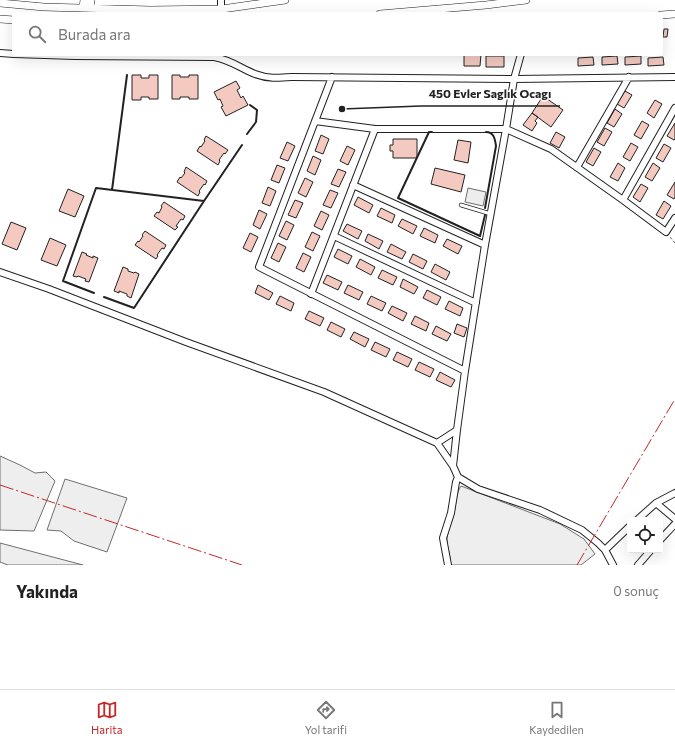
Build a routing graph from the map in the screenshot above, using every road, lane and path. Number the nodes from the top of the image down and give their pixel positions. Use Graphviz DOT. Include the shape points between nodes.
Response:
graph roads {
  1 [pos="84,0"];
  2 [pos="91,0"];
  3 [pos="222,0"];
  4 [pos="285,0"];
  5 [pos="526,0"];
  6 [pos="0,3"];
  7 [pos="86,11"];
  8 [pos="221,12"];
  9 [pos="404,12"];
  10 [pos="675,14"];
  11 [pos="663,15"];
  12 [pos="0,19"];
  13 [pos="12,20"];
  14 [pos="0,54"];
  15 [pos="12,54"];
  16 [pos="75,56"];
  17 [pos="520,56"];
  18 [pos="332,77"];
  19 [pos="629,77"];
  20 [pos="675,77"];
  21 [pos="514,79"];
  22 [pos="675,108"];
  23 [pos="315,121"];
  24 [pos="375,128"];
  25 [pos="506,130"];
  26 [pos="577,167"];
  27 [pos="354,185"];
  28 [pos="623,200"];
  29 [pos="461,205"];
  30 [pos="491,214"];
  31 [pos="675,218"];
  32 [pos="666,232"];
  33 [pos="334,236"];
  34 [pos="675,243"];
  35 [pos="485,245"];
  36 [pos="0,272"];
  37 [pos="311,294"];
  38 [pos="476,303"];
  39 [pos="465,371"];
  40 [pos="457,430"];
  41 [pos="437,443"];
  42 [pos="453,466"];
  43 [pos="458,477"];
  44 [pos="675,493"];
  45 [pos="656,503"];
  46 [pos="640,517"];
  47 [pos="675,519"];
  48 [pos="675,524"];
  49 [pos="627,529"];
  50 [pos="663,537"];
  51 [pos="605,550"];
  52 [pos="648,553"];
  53 [pos="611,563"];
  54 [pos="448,565"];
  55 [pos="638,565"];
  1 -- 7 [label="street"];
  2 -- 7 [label="street"];
  3 -- 8 [label="street"];
  4 -- 8 [label="street"];
  5 -- 9 [label="street"];
  6 -- 7 [label="street"];
  7 -- 8 [label="street"];
  10 -- 11 [label="street"];
  12 -- 13 [label="street"];
  14 -- 15 [label="street"];
  16 -- 18 [label="street" via="214,57 275,79"];
  17 -- 21 [label="street"];
  18 -- 21 [label="street"];
  18 -- 23 [label="street"];
  19 -- 20 [label="street"];
  19 -- 21 [label="street"];
  19 -- 26 [label="street"];
  21 -- 25 [label="street"];
  22 -- 28 [label="street"];
  23 -- 24 [label="street"];
  23 -- 37 [label="street" via="259,267"];
  24 -- 25 [label="street"];
  24 -- 27 [label="street"];
  25 -- 26 [label="street" via="551,149"];
  25 -- 30 [label="street"];
  26 -- 28 [label="street"];
  27 -- 33 [label="street"];
  27 -- 35 [label="street"];
  28 -- 32 [label="street"];
  29 -- 30 [label="lane"];
  30 -- 35 [label="street"];
  31 -- 32 [label="street"];
  32 -- 34 [label="path"];
  33 -- 37 [label="street"];
  33 -- 38 [label="street"];
  35 -- 38 [label="street"];
  36 -- 41 [label="street" via="324,392"];
  37 -- 39 [label="street"];
  38 -- 39 [label="street"];
  39 -- 40 [label="street"];
  40 -- 41 [label="street"];
  40 -- 42 [label="street"];
  41 -- 42 [label="street"];
  42 -- 43 [label="street"];
  43 -- 51 [label="street" via="478,489 540,510 582,530"];
  43 -- 54 [label="street" via="443,538"];
  44 -- 45 [label="street"];
  45 -- 46 [label="street"];
  45 -- 47 [label="street"];
  48 -- 50 [label="street"];
  49 -- 51 [label="street"];
  51 -- 53 [label="street"];
  52 -- 55 [label="street"];
}
